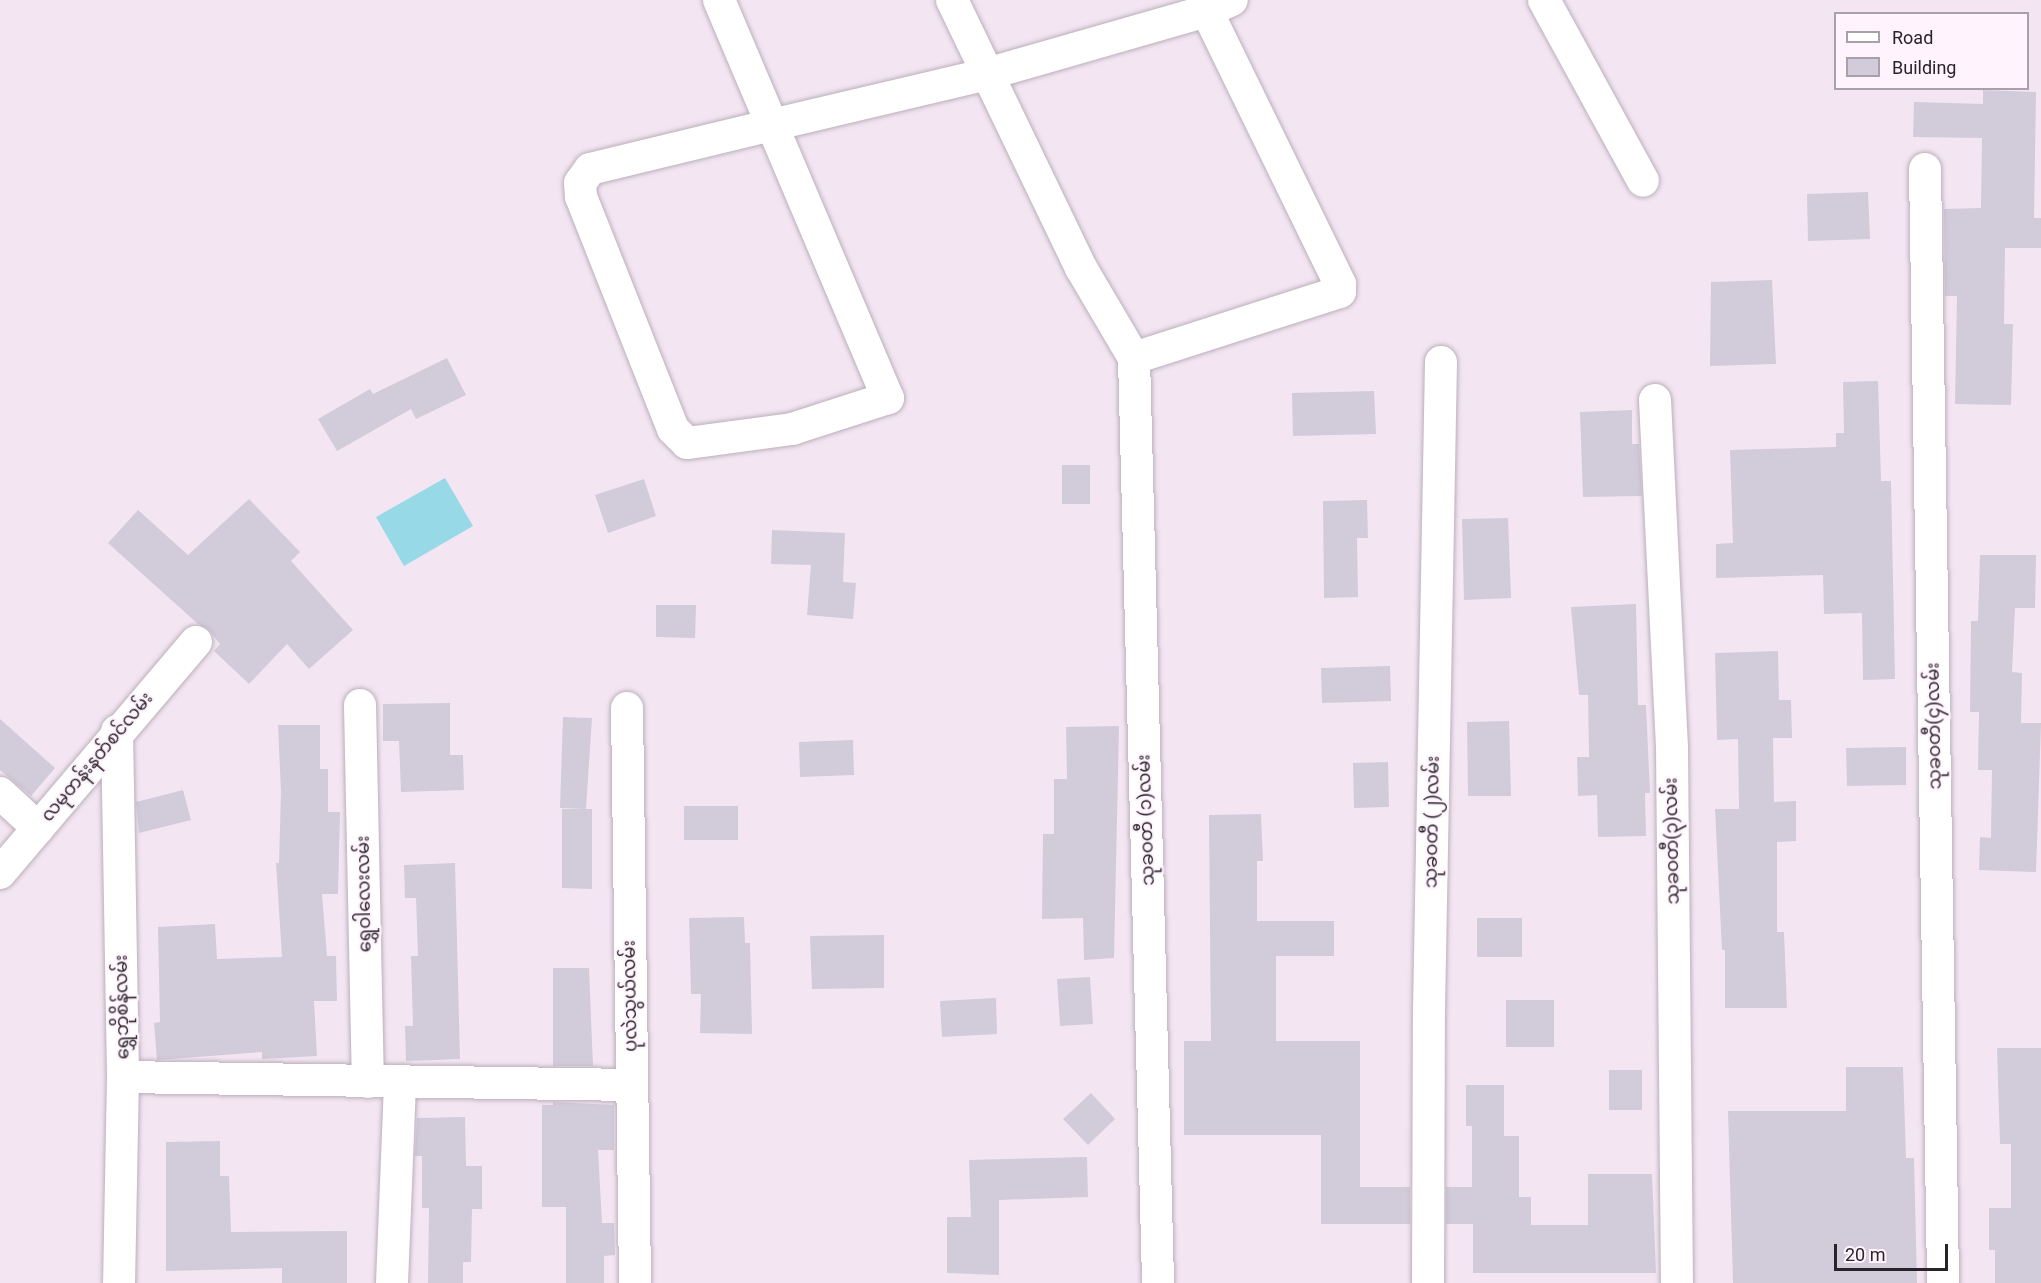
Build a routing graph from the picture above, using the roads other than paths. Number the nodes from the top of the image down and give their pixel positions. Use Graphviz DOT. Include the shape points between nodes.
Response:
graph roads {
  1 [pos="719,0"];
  2 [pos="952,0"];
  3 [pos="1544,0"];
  4 [pos="1219,6"];
  5 [pos="987,74"];
  6 [pos="772,125"];
  7 [pos="1925,169"];
  8 [pos="1643,181"];
  9 [pos="1134,358"];
  10 [pos="1441,362"];
  11 [pos="1655,400"];
  12 [pos="196,642"];
  13 [pos="360,705"];
  14 [pos="627,708"];
  15 [pos="117,731"];
  16 [pos="0,793"];
  17 [pos="38,828"];
  18 [pos="0,873"];
  19 [pos="123,1077"];
  20 [pos="368,1082"];
  21 [pos="400,1083"];
  22 [pos="631,1085"];
  23 [pos="119,1283"];
  24 [pos="392,1283"];
  25 [pos="634,1283"];
  26 [pos="1158,1283"];
  27 [pos="1428,1283"];
  28 [pos="1677,1283"];
  29 [pos="1943,1283"];
  1 -- 6 [label="street"];
  2 -- 5 [label="street"];
  3 -- 8 [label="street"];
  4 -- 5 [label="street"];
  4 -- 9 [label="street" via="1340,284 1340,292"];
  5 -- 6 [label="street"];
  5 -- 9 [label="street" via="1081,268"];
  6 -- 6 [label="street" via="888,398 792,429 687,443 669,418 581,197 580,183 590,169"];
  7 -- 29 [label="street, သုခဝတီ(၄)လမ်း"];
  9 -- 26 [label="street, သုခဝတီ (၁)လမ်း"];
  10 -- 27 [label="street, သုခဝတီ (၂)လမ်း" via="1429,998"];
  11 -- 28 [label="street, သုခဝတီ(၃)လမ်း" via="1671,747"];
  12 -- 15 [label="street, လမုတန်းနတ်စင်လမ်း"];
  13 -- 20 [label="street, ရွှေဝါလေးလမ်း"];
  14 -- 22 [label="street, ပုလဲသွယ်လမ်း"];
  15 -- 17 [label="street, လမုတန်းနတ်စင်လမ်း"];
  15 -- 19 [label="street, ရွှေဘိုစိန်လမ်း"];
  16 -- 17 [label="street"];
  17 -- 18 [label="street, လမုတန်းနတ်စင်လမ်း"];
  19 -- 20 [label="street"];
  19 -- 23 [label="street, ရွှေဘိုစိန်လမ်း"];
  20 -- 21 [label="street"];
  21 -- 22 [label="street"];
  21 -- 24 [label="street"];
  22 -- 25 [label="street, ပုလဲသွယ်လမ်း"];
}
